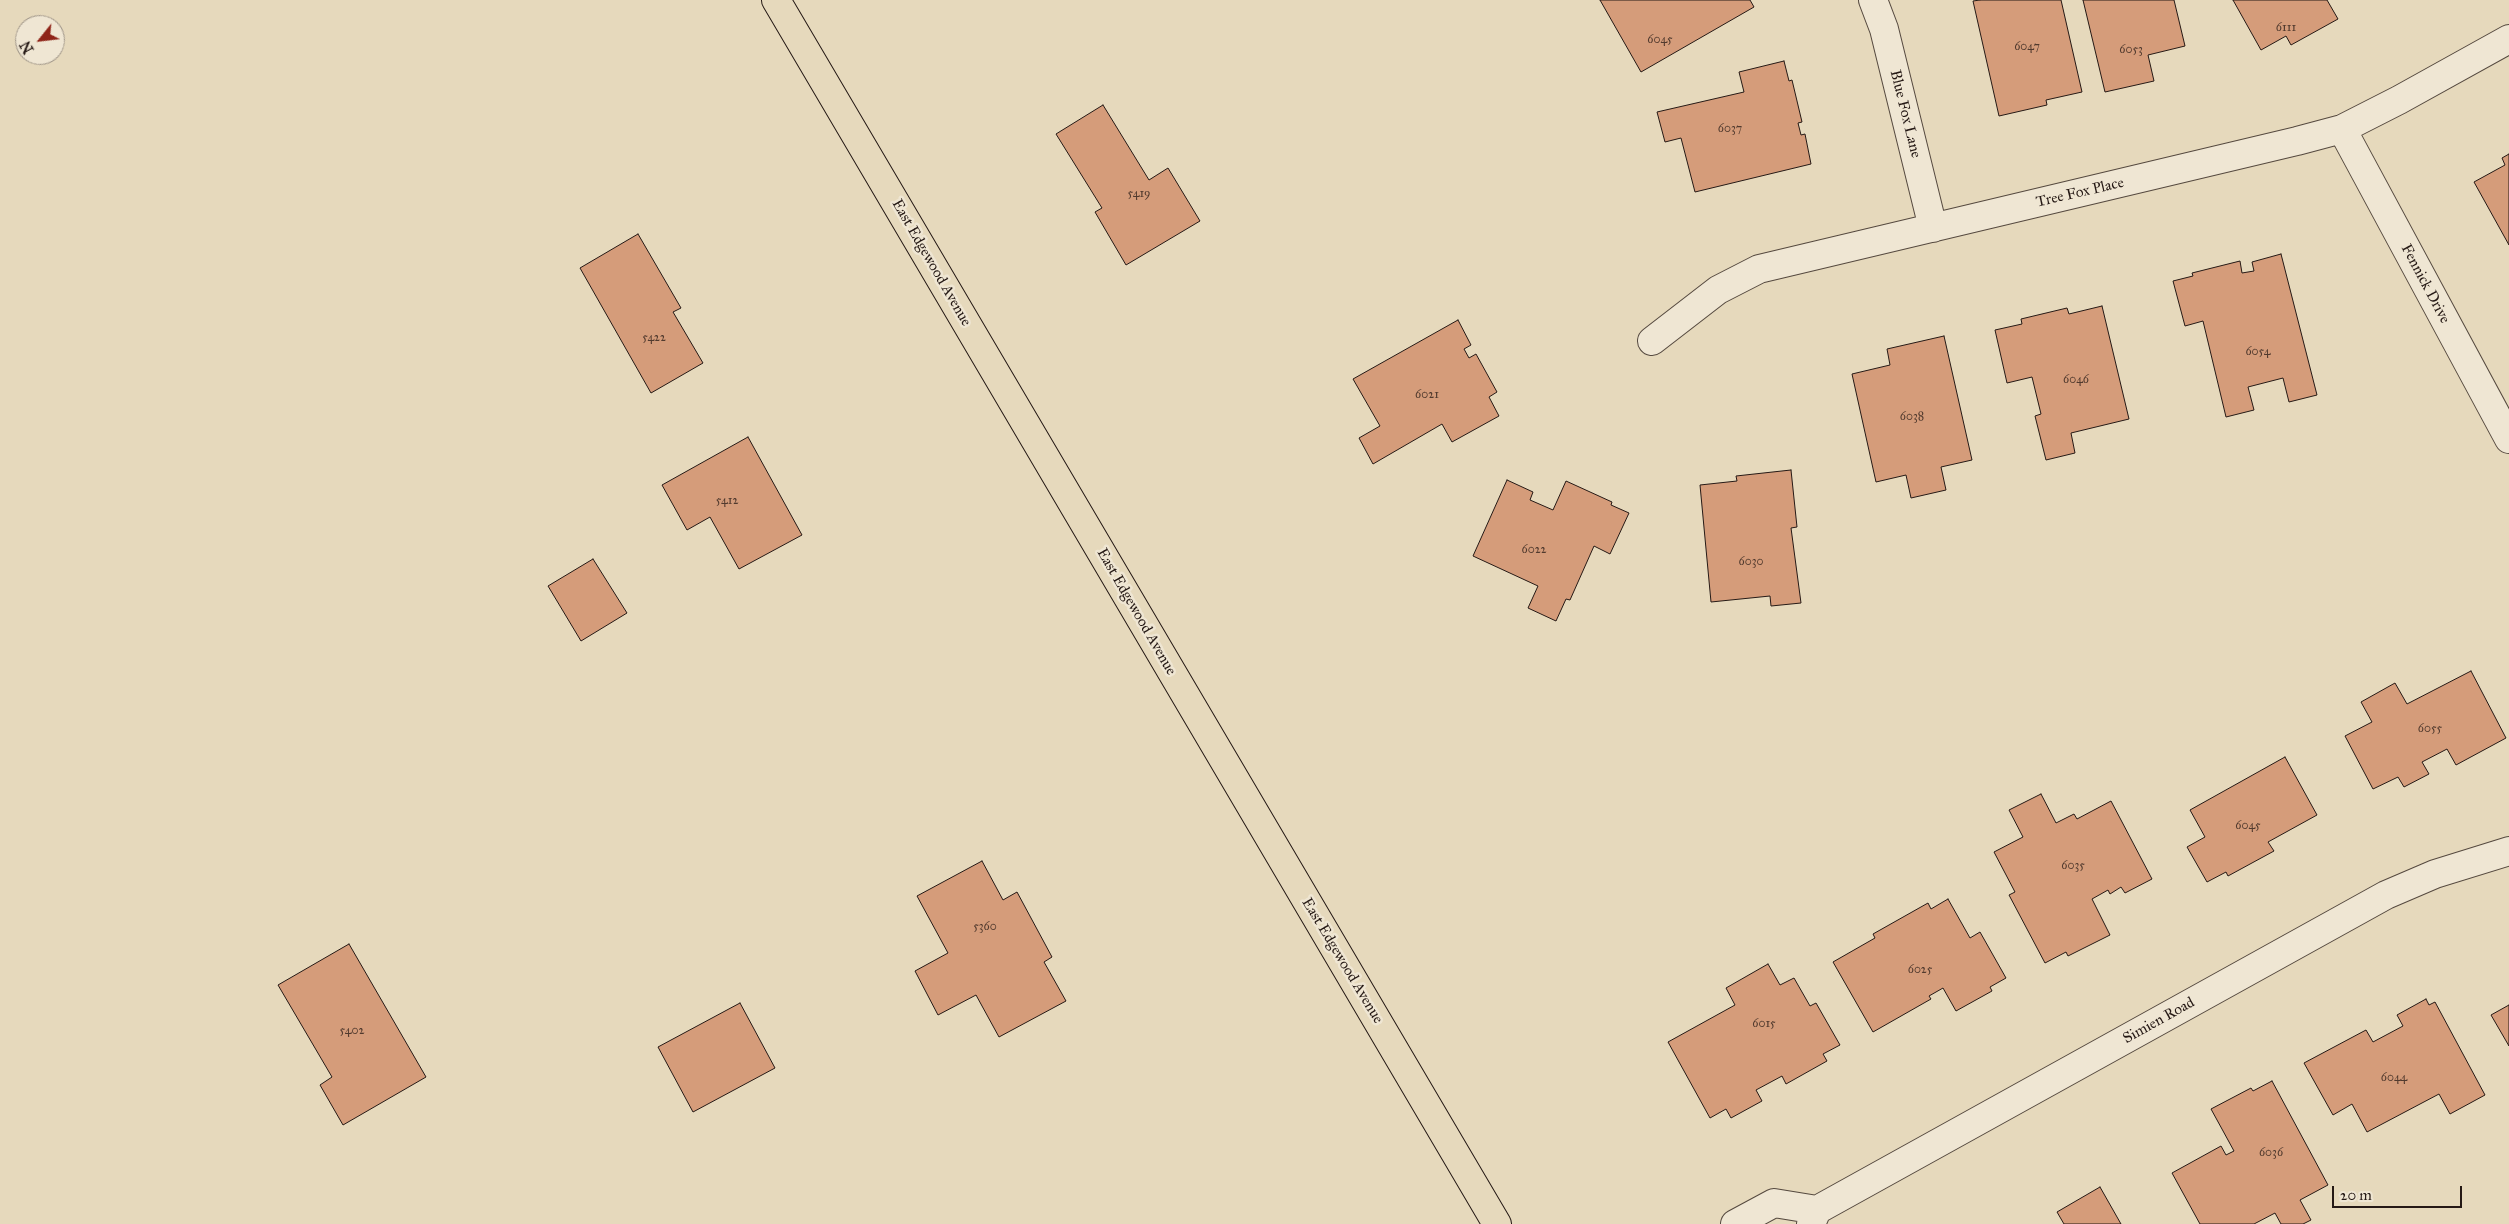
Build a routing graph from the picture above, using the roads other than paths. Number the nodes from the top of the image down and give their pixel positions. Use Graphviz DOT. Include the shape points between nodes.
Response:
graph roads {
  1 [pos="776,0"];
  2 [pos="1873,0"];
  3 [pos="2509,39"];
  4 [pos="2342,129"];
  5 [pos="1933,228"];
  6 [pos="1652,342"];
  7 [pos="2509,438"];
  8 [pos="2509,851"];
  9 [pos="1814,1217"];
  10 [pos="1497,1224"];
  11 [pos="1735,1224"];
  1 -- 10 [label="main road, East Edgewood Avenue"];
  2 -- 5 [label="street, Blue Fox Lane" via="1884,29"];
  3 -- 4 [label="street, Tree Fox Place"];
  4 -- 5 [label="street, Tree Fox Place"];
  4 -- 7 [label="street, Fennick Drive"];
  5 -- 6 [label="street, Tree Fox Place" via="1759,269 1718,290"];
  8 -- 9 [label="street, Simien Road" via="2435,874 2386,895"];
  9 -- 11 [label="street, Simien Road" via="1774,1203"];
}
